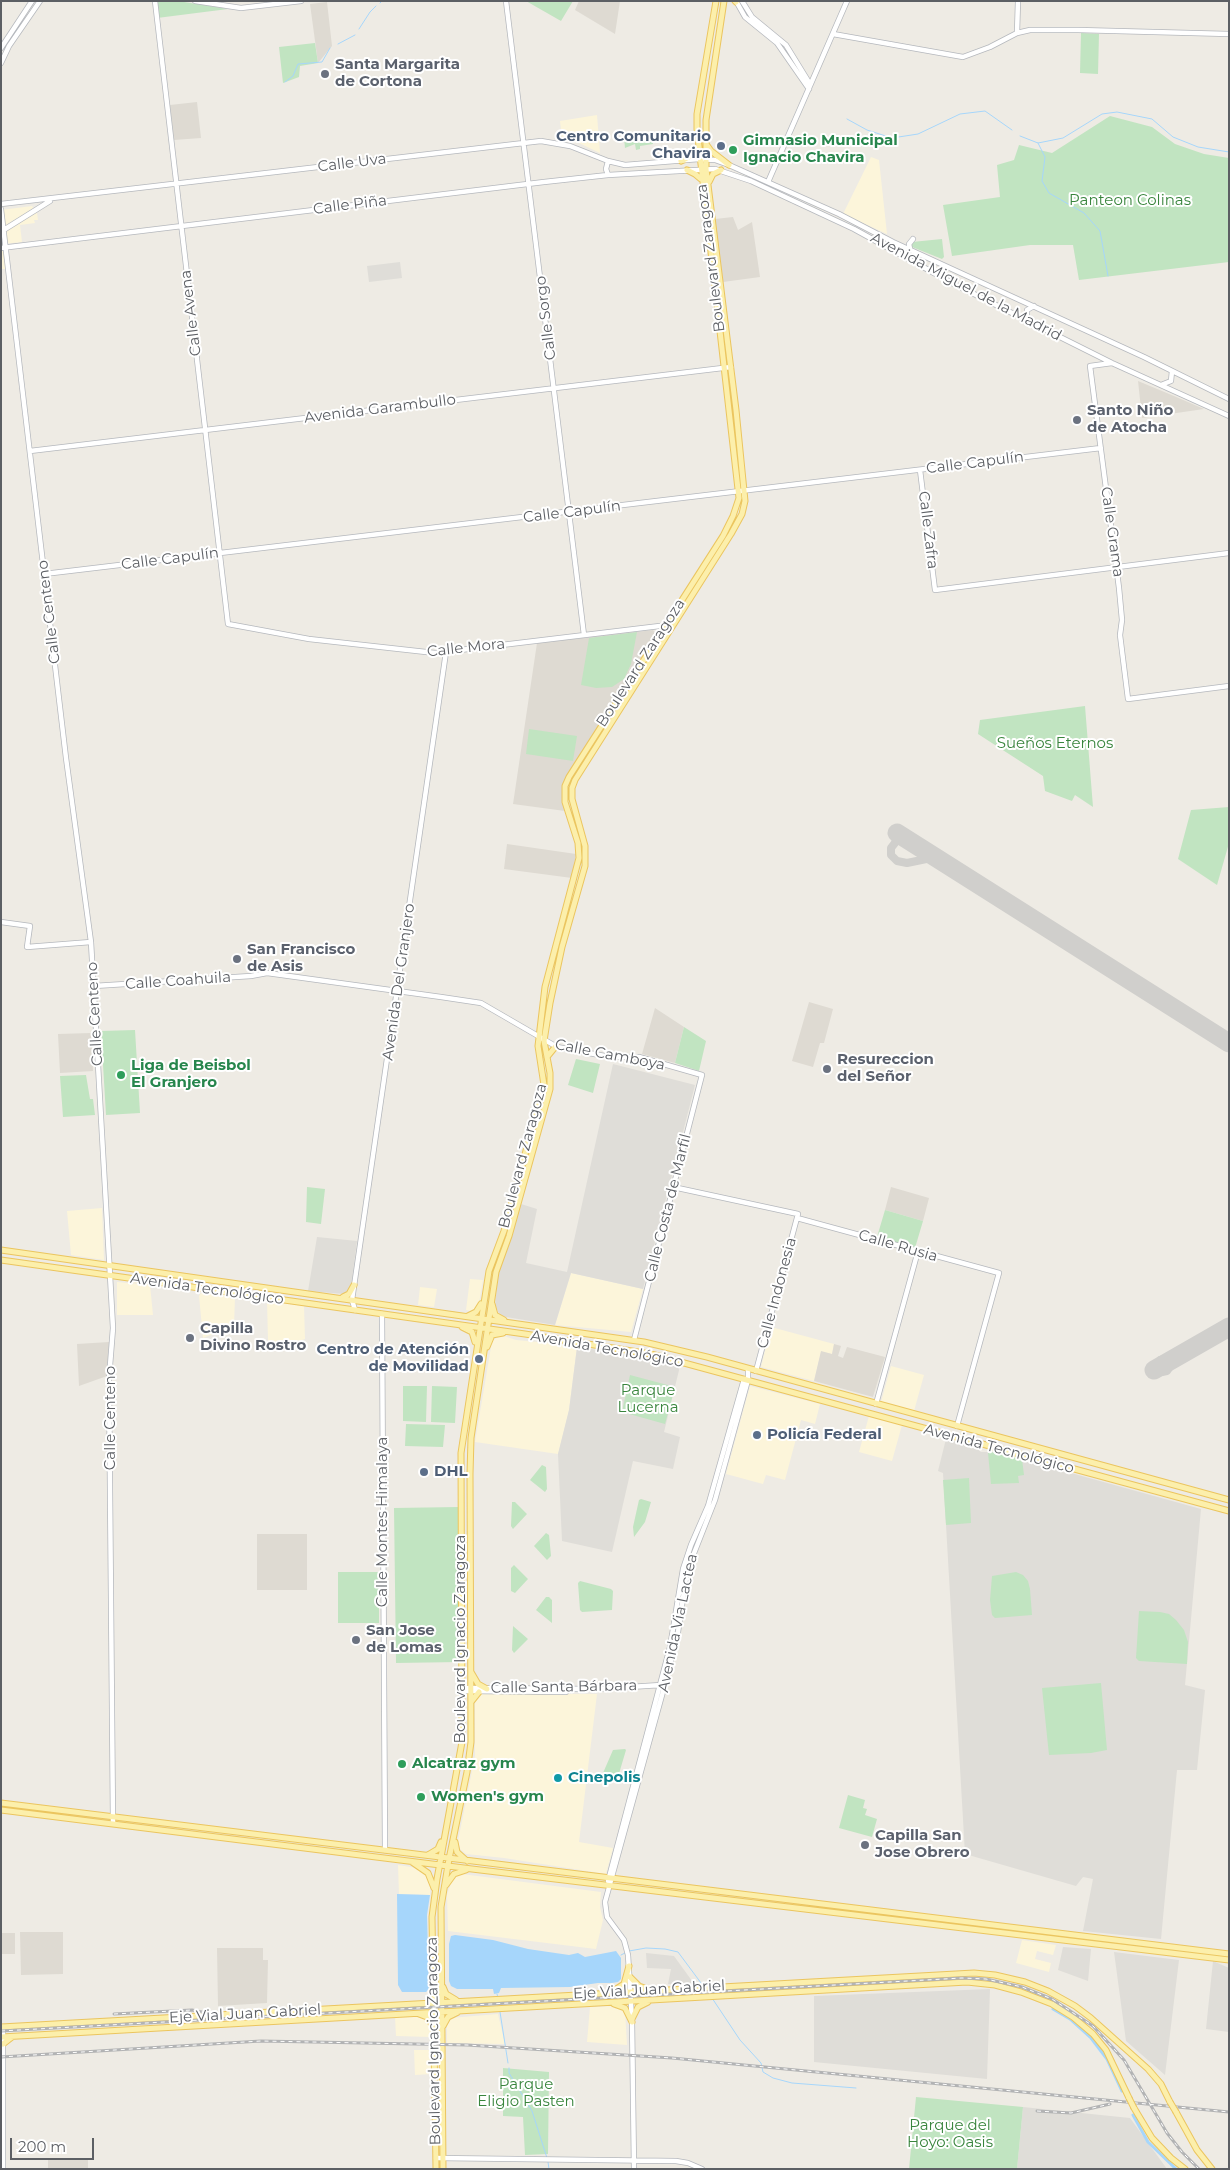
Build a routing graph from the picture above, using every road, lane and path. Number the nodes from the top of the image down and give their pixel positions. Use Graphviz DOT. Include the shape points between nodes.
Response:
graph roads {
  1 [pos="32,1"];
  2 [pos="40,1"];
  3 [pos="155,1"];
  4 [pos="195,1"];
  5 [pos="301,1"];
  6 [pos="506,1"];
  7 [pos="716,1"];
  8 [pos="736,1"];
  9 [pos="742,1"];
  10 [pos="847,1"];
  11 [pos="1018,1"];
  12 [pos="725,2"];
  13 [pos="1017,33"];
  14 [pos="833,34"];
  15 [pos="1229,34"];
  16 [pos="1,48"];
  17 [pos="1,64"];
  18 [pos="810,84"];
  19 [pos="808,89"];
  20 [pos="705,142"];
  21 [pos="525,143"];
  22 [pos="698,146"];
  23 [pos="699,159"];
  24 [pos="706,159"];
  25 [pos="608,161"];
  26 [pos="681,161"];
  27 [pos="727,164"];
  28 [pos="703,169"];
  29 [pos="687,170"];
  30 [pos="720,170"];
  31 [pos="608,175"];
  32 [pos="701,180"];
  33 [pos="768,182"];
  34 [pos="175,184"];
  35 [pos="530,184"];
  36 [pos="708,184"];
  37 [pos="54,199"];
  38 [pos="32,200"];
  39 [pos="1,204"];
  40 [pos="36,208"];
  41 [pos="1,210"];
  42 [pos="180,227"];
  43 [pos="2,231"];
  44 [pos="913,239"];
  45 [pos="3,248"];
  46 [pos="910,249"];
  47 [pos="1034,306"];
  48 [pos="1026,320"];
  49 [pos="1112,363"];
  50 [pos="727,368"];
  51 [pos="1172,371"];
  52 [pos="1162,385"];
  53 [pos="554,388"];
  54 [pos="1229,399"];
  55 [pos="1229,416"];
  56 [pos="205,430"];
  57 [pos="1100,448"];
  58 [pos="30,452"];
  59 [pos="920,470"];
  60 [pos="742,491"];
  61 [pos="570,512"];
  62 [pos="219,553"];
  63 [pos="1229,554"];
  64 [pos="1117,568"];
  65 [pos="44,574"];
  66 [pos="228,624"];
  67 [pos="665,625"];
  68 [pos="674,625"];
  69 [pos="584,635"];
  70 [pos="446,652"];
  71 [pos="1229,686"];
  72 [pos="1,922"];
  73 [pos="91,942"];
  74 [pos="261,974"];
  75 [pos="94,986"];
  76 [pos="398,991"];
  77 [pos="538,1037"];
  78 [pos="544,1041"];
  79 [pos="556,1046"];
  80 [pos="547,1060"];
  81 [pos="702,1075"];
  82 [pos="673,1187"];
  83 [pos="798,1216"];
  84 [pos="1,1250"];
  85 [pos="918,1252"];
  86 [pos="26,1254"];
  87 [pos="1,1260"];
  88 [pos="25,1264"];
  89 [pos="110,1265"];
  90 [pos="110,1275"];
  91 [pos="228,1282"];
  92 [pos="243,1284"];
  93 [pos="354,1285"];
  94 [pos="226,1292"];
  95 [pos="239,1293"];
  96 [pos="491,1296"];
  97 [pos="484,1297"];
  98 [pos="341,1298"];
  99 [pos="352,1300"];
  100 [pos="413,1308"];
  101 [pos="355,1310"];
  102 [pos="425,1310"];
  103 [pos="382,1314"];
  104 [pos="466,1316"];
  105 [pos="412,1318"];
  106 [pos="481,1318"];
  107 [pos="423,1319"];
  108 [pos="488,1319"];
  109 [pos="507,1322"];
  110 [pos="452,1324"];
  111 [pos="480,1328"];
  112 [pos="487,1329"];
  113 [pos="566,1330"];
  114 [pos="511,1332"];
  115 [pos="589,1333"];
  116 [pos="562,1339"];
  117 [pos="634,1340"];
  118 [pos="574,1341"];
  119 [pos="476,1348"];
  120 [pos="485,1349"];
  121 [pos="748,1369"];
  122 [pos="756,1371"];
  123 [pos="746,1379"];
  124 [pos="876,1404"];
  125 [pos="957,1426"];
  126 [pos="1229,1500"];
  127 [pos="1229,1511"];
  128 [pos="470,1669"];
  129 [pos="662,1687"];
  130 [pos="487,1689"];
  131 [pos="462,1690"];
  132 [pos="470,1690"];
  133 [pos="495,1690"];
  134 [pos="479,1692"];
  135 [pos="470,1702"];
  136 [pos="1,1803"];
  137 [pos="1,1810"];
  138 [pos="113,1816"];
  139 [pos="113,1824"];
  140 [pos="444,1832"];
  141 [pos="455,1835"];
  142 [pos="385,1850"];
  143 [pos="408,1853"];
  144 [pos="427,1856"];
  145 [pos="440,1857"];
  146 [pos="449,1859"];
  147 [pos="407,1860"];
  148 [pos="467,1861"];
  149 [pos="439,1864"];
  150 [pos="448,1865"];
  151 [pos="495,1865"];
  152 [pos="472,1869"];
  153 [pos="491,1872"];
  154 [pos="610,1879"];
  155 [pos="609,1885"];
  156 [pos="443,1890"];
  157 [pos="434,1894"];
  158 [pos="1126,1945"];
  159 [pos="1229,1954"];
  160 [pos="1229,1960"];
  161 [pos="629,1966"];
  162 [pos="630,1977"];
  163 [pos="442,1985"];
  164 [pos="433,1987"];
  165 [pos="653,1990"];
  166 [pos="631,1991"];
  167 [pos="608,1993"];
  168 [pos="459,2000"];
  169 [pos="654,2000"];
  170 [pos="631,2001"];
  171 [pos="434,2002"];
  172 [pos="442,2002"];
  173 [pos="609,2002"];
  174 [pos="420,2003"];
  175 [pos="460,2011"];
  176 [pos="434,2012"];
  177 [pos="442,2012"];
  178 [pos="416,2013"];
  179 [pos="632,2020"];
  180 [pos="2,2027"];
  181 [pos="434,2027"];
  182 [pos="442,2029"];
  183 [pos="14,2036"];
  184 [pos="434,2036"];
  185 [pos="2,2037"];
  186 [pos="442,2038"];
  187 [pos="2,2045"];
  188 [pos="434,2054"];
  189 [pos="442,2072"];
  190 [pos="436,2158"];
  191 [pos="443,2158"];
  192 [pos="634,2160"];
  193 [pos="3,2169"];
  194 [pos="436,2169"];
  195 [pos="443,2169"];
  196 [pos="634,2169"];
  197 [pos="702,2169"];
  198 [pos="1185,2169"];
  199 [pos="1212,2169"];
  1 -- 16 [label="street"];
  2 -- 17 [label="street" via="9,46"];
  3 -- 34 [label="street, Calle Avena"];
  4 -- 5 [label="street" via="241,8"];
  6 -- 21 [label="street, Calle Sorgo"];
  7 -- 22 [label="main road, Boulevard Zaragoza" via="697,114"];
  8 -- 19 [label="street" via="745,17 777,43"];
  9 -- 18 [label="street" via="752,17 786,45"];
  10 -- 14 [label="street"];
  11 -- 13 [label="street"];
  12 -- 20 [label="main road, Boulevard Zaragoza" via="706,114"];
  13 -- 14 [label="street" via="963,57"];
  13 -- 15 [label="street" via="1068,30"];
  14 -- 18 [label="street"];
  18 -- 19 [label="street"];
  19 -- 33 [label="street"];
  20 -- 24 [label="main road, Boulevard Zaragoza"];
  20 -- 27 [label="main road" via="709,150"];
  21 -- 25 [label="street, Calle Uva" via="562,144"];
  21 -- 34 [label="street, Calle Uva"];
  21 -- 35 [label="street, Calle Sorgo"];
  22 -- 23 [label="main road, Boulevard Zaragoza"];
  22 -- 26 [label="main road" via="691,156"];
  23 -- 24 [label="street, Avenida Miguel de la Madrid"];
  23 -- 26 [label="street, Calle Uva"];
  23 -- 28 [label="main road, Boulevard Zaragoza"];
  24 -- 27 [label="street, Avenida Miguel de la Madrid"];
  24 -- 28 [label="main road, Boulevard Zaragoza"];
  25 -- 26 [label="street, Calle Uva" via="634,166"];
  25 -- 31 [label="street"];
  27 -- 30 [label="street" via="719,165"];
  27 -- 33 [label="street, Avenida Miguel de la Madrid"];
  28 -- 29 [label="street, Calle Piña"];
  28 -- 30 [label="street, Avenida Miguel de la Madrid"];
  28 -- 32 [label="main road, Boulevard Zaragoza"];
  28 -- 36 [label="main road, Boulevard Zaragoza"];
  29 -- 31 [label="street, Calle Piña"];
  29 -- 32 [label="main road"];
  30 -- 36 [label="main road" via="711,176"];
  30 -- 48 [label="street, Avenida Miguel de la Madrid" via="854,229"];
  31 -- 35 [label="street, Calle Piña"];
  32 -- 50 [label="main road, Boulevard Zaragoza"];
  33 -- 46 [label="street, Avenida Miguel de la Madrid"];
  34 -- 37 [label="street, Calle Uva"];
  34 -- 42 [label="street, Calle Avena"];
  35 -- 42 [label="street, Calle Piña"];
  35 -- 53 [label="street, Calle Sorgo"];
  36 -- 50 [label="main road, Boulevard Zaragoza"];
  37 -- 38 [label="street, Calle Uva"];
  37 -- 40 [label="street"];
  38 -- 39 [label="street, Calle Uva"];
  38 -- 40 [label="street"];
  40 -- 43 [label="street"];
  41 -- 43 [label="street, Calle Centeno"];
  42 -- 45 [label="street, Calle Piña"];
  42 -- 56 [label="street, Calle Avena"];
  43 -- 45 [label="street, Calle Centeno"];
  44 -- 46 [label="street"];
  45 -- 58 [label="street, Calle Centeno"];
  46 -- 47 [label="street, Avenida Miguel de la Madrid"];
  47 -- 48 [label="street" via="1027,310"];
  47 -- 51 [label="street, Avenida Miguel de la Madrid"];
  48 -- 49 [label="street, Avenida Miguel de la Madrid"];
  49 -- 52 [label="street, Avenida Miguel de la Madrid"];
  49 -- 57 [label="street, Calle Grama" via="1090,366"];
  50 -- 53 [label="street, Avenida Garambullo"];
  50 -- 60 [label="main road, Boulevard Zaragoza"];
  51 -- 52 [label="street" via="1171,380"];
  51 -- 54 [label="street, Avenida Miguel de la Madrid"];
  52 -- 55 [label="street, Avenida Miguel de la Madrid"];
  53 -- 56 [label="street, Avenida Garambullo"];
  53 -- 61 [label="street, Calle Sorgo"];
  56 -- 58 [label="street, Avenida Garambullo"];
  56 -- 62 [label="street, Calle Avena"];
  57 -- 59 [label="street, Calle Capulín"];
  57 -- 64 [label="street, Calle Grama"];
  58 -- 65 [label="street, Calle Centeno"];
  59 -- 60 [label="street, Calle Capulín"];
  59 -- 64 [label="street, Calle Zafra" via="935,590"];
  60 -- 61 [label="street, Calle Capulín"];
  60 -- 67 [label="main road, Boulevard Zaragoza" via="730,522"];
  60 -- 68 [label="main road, Boulevard Zaragoza" via="743,509 738,521"];
  61 -- 62 [label="street, Calle Capulín"];
  61 -- 69 [label="street, Calle Sorgo"];
  62 -- 65 [label="street, Calle Capulín"];
  62 -- 66 [label="street, Calle Avena"];
  63 -- 64 [label="street"];
  64 -- 71 [label="street, Calle Grama" via="1122,620 1120,635 1128,699"];
  65 -- 73 [label="street, Calle Centeno"];
  66 -- 70 [label="street, Calle Mora" via="309,639 416,652"];
  67 -- 68 [label="street, Calle Mora"];
  67 -- 69 [label="street, Calle Mora"];
  67 -- 77 [label="main road, Boulevard Zaragoza" via="565,786 565,802 578,843 579,858 548,972"];
  68 -- 78 [label="main road, Boulevard Zaragoza" via="572,788 586,862 555,973"];
  69 -- 70 [label="street, Calle Mora"];
  70 -- 76 [label="street, Avenida Del Granjero"];
  72 -- 73 [label="street" via="30,926 27,947"];
  73 -- 75 [label="street, Calle Centeno"];
  74 -- 75 [label="street, Calle Coahuila"];
  74 -- 76 [label="street, Calle Camboya"];
  75 -- 89 [label="street, Calle Centeno"];
  76 -- 77 [label="street, Calle Camboya" via="481,1003"];
  76 -- 93 [label="street, Avenida Del Granjero"];
  77 -- 78 [label="street, Calle Camboya"];
  77 -- 97 [label="main road, Boulevard Zaragoza" via="544,1085"];
  78 -- 79 [label="street, Calle Camboya"];
  78 -- 80 [label="main road, Boulevard Zaragoza"];
  79 -- 80 [label="main road"];
  79 -- 81 [label="street, Calle Camboya" via="610,1057 638,1057"];
  80 -- 96 [label="main road, Boulevard Zaragoza" via="551,1077 549,1094"];
  81 -- 82 [label="street, Calle Costa de Marfil"];
  82 -- 83 [label="street, Calle Rusia"];
  82 -- 117 [label="street, Calle Costa de Marfil"];
  83 -- 85 [label="street, Calle Rusia"];
  83 -- 122 [label="street, Calle Indonesia"];
  84 -- 86 [label="main road, Avenida Tecnológico"];
  85 -- 124 [label="street"];
  85 -- 125 [label="street, Calle Rusia" via="999,1273"];
  86 -- 88 [label="main road"];
  86 -- 89 [label="main road, Avenida Tecnológico"];
  87 -- 88 [label="main road, Avenida Tecnológico"];
  88 -- 90 [label="main road, Avenida Tecnológico"];
  89 -- 90 [label="street, Calle Centeno"];
  89 -- 91 [label="main road, Avenida Tecnológico"];
  90 -- 94 [label="main road, Avenida Tecnológico"];
  90 -- 138 [label="street, Calle Centeno" via="113,1328 109,1378"];
  91 -- 92 [label="main road, Avenida Tecnológico"];
  91 -- 94 [label="main road" via="232,1288"];
  92 -- 95 [label="main road" via="238,1288"];
  92 -- 98 [label="main road, Avenida Tecnológico"];
  93 -- 98 [label="main road" via="349,1294"];
  93 -- 99 [label="street, Avenida Del Granjero"];
  94 -- 95 [label="main road, Avenida Tecnológico"];
  95 -- 101 [label="main road, Avenida Tecnológico"];
  96 -- 108 [label="main road, Boulevard Zaragoza"];
  96 -- 109 [label="main road" via="495,1315"];
  97 -- 104 [label="main road" via="479,1310"];
  97 -- 106 [label="main road, Boulevard Zaragoza"];
  98 -- 99 [label="main road, Avenida Tecnológico"];
  99 -- 100 [label="main road, Avenida Tecnológico"];
  99 -- 101 [label="street, Avenida Del Granjero"];
  100 -- 102 [label="main road, Avenida Tecnológico"];
  100 -- 105 [label="main road"];
  101 -- 103 [label="main road, Avenida Tecnológico"];
  102 -- 104 [label="main road, Avenida Tecnológico"];
  102 -- 107 [label="main road"];
  103 -- 105 [label="main road, Avenida Tecnológico"];
  103 -- 142 [label="street, Calle Montes Himalaya"];
  104 -- 106 [label="main road, Avenida Tecnológico"];
  105 -- 107 [label="main road, Avenida Tecnológico"];
  106 -- 108 [label="main road, Avenida Tecnológico"];
  106 -- 111 [label="main road, Boulevard Ignacio Zaragoza"];
  107 -- 110 [label="main road, Avenida Tecnológico"];
  108 -- 109 [label="main road, Avenida Tecnológico"];
  108 -- 112 [label="main road, Boulevard Ignacio Zaragoza"];
  109 -- 113 [label="main road, Avenida Tecnológico"];
  110 -- 111 [label="main road, Avenida Tecnológico"];
  110 -- 119 [label="main road" via="472,1332"];
  111 -- 112 [label="main road, Avenida Tecnológico"];
  111 -- 119 [label="main road, Boulevard Ignacio Zaragoza"];
  112 -- 114 [label="main road, Avenida Tecnológico"];
  112 -- 120 [label="main road, Boulevard Ignacio Zaragoza"];
  113 -- 115 [label="main road, Avenida Tecnológico"];
  113 -- 116 [label="main road" via="567,1336"];
  114 -- 116 [label="main road, Avenida Tecnológico"];
  114 -- 120 [label="main road" via="492,1335"];
  115 -- 117 [label="main road, Avenida Tecnológico"];
  115 -- 118 [label="main road" via="577,1334"];
  116 -- 118 [label="main road, Avenida Tecnológico"];
  117 -- 121 [label="main road, Avenida Tecnológico"];
  118 -- 123 [label="main road, Avenida Tecnológico" via="651,1354"];
  119 -- 131 [label="main road, Boulevard Ignacio Zaragoza" via="461,1453"];
  120 -- 128 [label="main road, Boulevard Ignacio Zaragoza" via="470,1453"];
  121 -- 122 [label="main road, Avenida Tecnológico"];
  121 -- 123 [label="street, Avenida Via Lactea"];
  122 -- 124 [label="main road, Avenida Tecnológico"];
  123 -- 127 [label="main road, Avenida Tecnológico"];
  123 -- 129 [label="street, Avenida Via Lactea" via="710,1500 683,1569"];
  124 -- 125 [label="main road, Avenida Tecnológico"];
  125 -- 126 [label="main road, Avenida Tecnológico"];
  128 -- 130 [label="main road" via="478,1684"];
  128 -- 132 [label="main road, Boulevard Ignacio Zaragoza"];
  129 -- 133 [label="street, Calle Santa Bárbara"];
  129 -- 154 [label="street, Avenida Via Lactea"];
  130 -- 132 [label="street, Calle Santa Bárbara"];
  130 -- 133 [label="street, Calle Santa Bárbara"];
  131 -- 132 [label="street, Calle Santa Bárbara"];
  131 -- 140 [label="main road, Boulevard Ignacio Zaragoza" via="461,1751"];
  132 -- 134 [label="street, Calle Santa Bárbara"];
  132 -- 135 [label="main road, Boulevard Ignacio Zaragoza"];
  133 -- 134 [label="street, Calle Santa Bárbara"];
  134 -- 135 [label="main road"];
  135 -- 141 [label="main road, Boulevard Ignacio Zaragoza" via="470,1756"];
  136 -- 138 [label="main road"];
  137 -- 139 [label="main road"];
  138 -- 139 [label="street, Calle Centeno"];
  138 -- 142 [label="main road"];
  139 -- 147 [label="main road"];
  140 -- 144 [label="main road" via="438,1849"];
  140 -- 145 [label="main road, Boulevard Ignacio Zaragoza"];
  141 -- 146 [label="main road, Boulevard Ignacio Zaragoza"];
  141 -- 148 [label="main road" via="455,1849"];
  142 -- 143 [label="main road"];
  143 -- 144 [label="main road"];
  143 -- 147 [label="main road"];
  144 -- 145 [label="main road"];
  145 -- 146 [label="main road"];
  145 -- 149 [label="main road, Boulevard Ignacio Zaragoza"];
  146 -- 148 [label="main road"];
  146 -- 150 [label="main road, Boulevard Ignacio Zaragoza"];
  147 -- 149 [label="main road"];
  147 -- 157 [label="main road" via="428,1873"];
  148 -- 151 [label="main road"];
  149 -- 150 [label="main road"];
  149 -- 157 [label="main road, Boulevard Ignacio Zaragoza"];
  150 -- 152 [label="main road"];
  150 -- 156 [label="main road, Boulevard Ignacio Zaragoza"];
  151 -- 153 [label="main road"];
  151 -- 154 [label="main road"];
  152 -- 153 [label="main road"];
  152 -- 156 [label="main road" via="454,1874"];
  153 -- 155 [label="main road"];
  154 -- 155 [label="street, Avenida Via Lactea"];
  154 -- 158 [label="main road"];
  155 -- 158 [label="main road"];
  155 -- 161 [label="street, Avenida Via Lactea" via="606,1913 624,1940"];
  156 -- 163 [label="main road, Boulevard Ignacio Zaragoza"];
  157 -- 164 [label="main road, Boulevard Ignacio Zaragoza"];
  158 -- 159 [label="main road"];
  158 -- 160 [label="main road"];
  161 -- 162 [label="street"];
  161 -- 167 [label="main road" via="624,1984"];
  162 -- 165 [label="main road" via="642,1988"];
  162 -- 166 [label="street"];
  163 -- 168 [label="main road" via="446,1994"];
  163 -- 172 [label="main road, Boulevard Ignacio Zaragoza"];
  164 -- 171 [label="main road, Boulevard Ignacio Zaragoza"];
  164 -- 174 [label="main road" via="429,1997"];
  165 -- 166 [label="main road, Eje Vial Juan Gabriel"];
  165 -- 199 [label="main road, Eje Vial Juan Gabriel, bridge" via="963,1972 1009,1978 1057,1996 1091,2018 1152,2072 1197,2150"];
  166 -- 167 [label="main road, Eje Vial Juan Gabriel"];
  166 -- 170 [label="street"];
  167 -- 168 [label="main road, Eje Vial Juan Gabriel"];
  168 -- 172 [label="main road, Eje Vial Juan Gabriel"];
  169 -- 170 [label="main road, Eje Vial Juan Gabriel"];
  169 -- 179 [label="main road" via="640,2006"];
  169 -- 198 [label="main road, Eje Vial Juan Gabriel, bridge" via="958,1983 1006,1988 1052,2004 1083,2025 1106,2050 1152,2138"];
  170 -- 173 [label="main road, Eje Vial Juan Gabriel"];
  170 -- 179 [label="street"];
  171 -- 172 [label="main road, Eje Vial Juan Gabriel"];
  171 -- 174 [label="main road, Eje Vial Juan Gabriel"];
  171 -- 176 [label="main road, Boulevard Ignacio Zaragoza"];
  172 -- 177 [label="main road, Boulevard Ignacio Zaragoza"];
  173 -- 175 [label="main road, Eje Vial Juan Gabriel"];
  173 -- 179 [label="main road" via="625,2008"];
  174 -- 180 [label="main road, Eje Vial Juan Gabriel"];
  175 -- 177 [label="main road, Eje Vial Juan Gabriel"];
  175 -- 182 [label="main road" via="448,2017"];
  176 -- 177 [label="main road, Eje Vial Juan Gabriel"];
  176 -- 178 [label="main road, Eje Vial Juan Gabriel"];
  176 -- 181 [label="main road, Boulevard Ignacio Zaragoza"];
  177 -- 182 [label="main road, Boulevard Ignacio Zaragoza"];
  178 -- 181 [label="main road" via="427,2017"];
  178 -- 183 [label="main road, Eje Vial Juan Gabriel"];
  179 -- 192 [label="street"];
  180 -- 185 [label="street"];
  181 -- 184 [label="main road, Boulevard Ignacio Zaragoza"];
  182 -- 186 [label="main road, Boulevard Ignacio Zaragoza"];
  183 -- 185 [label="main road, Eje Vial Juan Gabriel"];
  183 -- 187 [label="main road"];
  184 -- 186 [label="main road" via="438,2040"];
  184 -- 188 [label="main road, Boulevard Ignacio Zaragoza"];
  185 -- 187 [label="street"];
  186 -- 189 [label="main road, Boulevard Ignacio Zaragoza"];
  187 -- 193 [label="street"];
  188 -- 189 [label="main road" via="439,2057"];
  188 -- 190 [label="main road, Boulevard Ignacio Zaragoza"];
  189 -- 191 [label="main road, Boulevard Ignacio Zaragoza"];
  190 -- 191 [label="street"];
  190 -- 194 [label="main road, Boulevard Ignacio Zaragoza"];
  191 -- 192 [label="street"];
  191 -- 195 [label="main road, Boulevard Ignacio Zaragoza"];
  192 -- 196 [label="street"];
  192 -- 197 [label="street" via="676,2161"];
}
